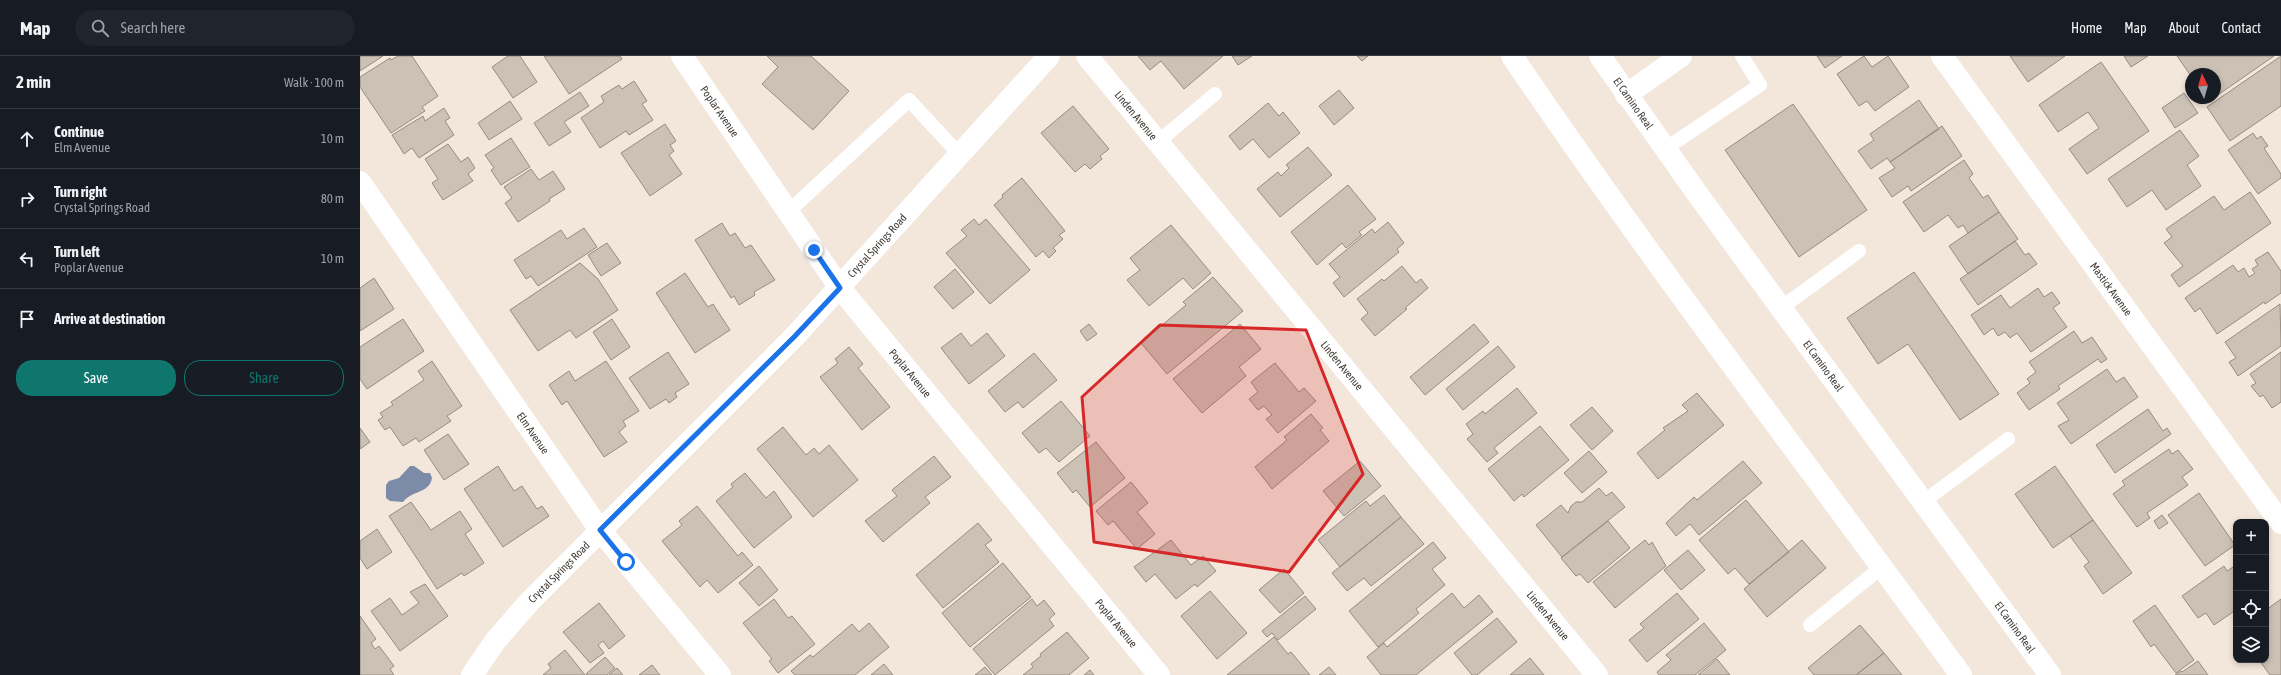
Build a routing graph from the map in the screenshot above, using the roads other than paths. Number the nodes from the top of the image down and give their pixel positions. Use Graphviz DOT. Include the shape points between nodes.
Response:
graph roads {
  1 [pos="682,56"];
  2 [pos="1049,56"];
  3 [pos="1087,56"];
  4 [pos="1512,56"];
  5 [pos="1600,56"];
  6 [pos="1681,56"];
  7 [pos="1742,56"];
  8 [pos="1942,56"];
  9 [pos="1215,94"];
  10 [pos="1626,95"];
  11 [pos="1158,142"];
  12 [pos="1665,148"];
  13 [pos="960,155"];
  14 [pos="360,182"];
  15 [pos="788,212"];
  16 [pos="1859,251"];
  17 [pos="840,288"];
  18 [pos="1781,308"];
  19 [pos="2008,439"];
  20 [pos="1922,502"];
  21 [pos="2281,523"];
  22 [pos="600,530"];
  23 [pos="1882,567"];
  24 [pos="1810,625"];
  25 [pos="472,675"];
  26 [pos="720,675"];
  27 [pos="1159,675"];
  28 [pos="1597,675"];
  29 [pos="1961,675"];
  30 [pos="2050,675"];
  1 -- 15 [label="street, Poplar Avenue"];
  2 -- 13 [label="street, Crystal Springs Road"];
  3 -- 11 [label="street, Linden Avenue"];
  4 -- 23 [label="street" via="1638,236"];
  5 -- 10 [label="street, El Camino Real"];
  6 -- 10 [label="street"];
  7 -- 12 [label="lane" via="1760,85"];
  8 -- 21 [label="street, Mastick Avenue"];
  9 -- 11 [label="lane"];
  10 -- 12 [label="street, El Camino Real"];
  11 -- 28 [label="street, Linden Avenue"];
  12 -- 18 [label="street, El Camino Real"];
  13 -- 15 [label="lane" via="909,100"];
  13 -- 17 [label="street, Crystal Springs Road"];
  14 -- 22 [label="street, Elm Avenue"];
  15 -- 17 [label="street, Poplar Avenue"];
  16 -- 18 [label="lane"];
  17 -- 22 [label="street, Crystal Springs Road"];
  17 -- 27 [label="street, Poplar Avenue"];
  18 -- 20 [label="street, El Camino Real"];
  19 -- 20 [label="lane"];
  20 -- 30 [label="street, El Camino Real"];
  22 -- 25 [label="street, Crystal Springs Road" via="531,600 496,640"];
  22 -- 26 [label="street, Elm Avenue"];
  23 -- 24 [label="lane"];
  23 -- 29 [label="street"];
}
